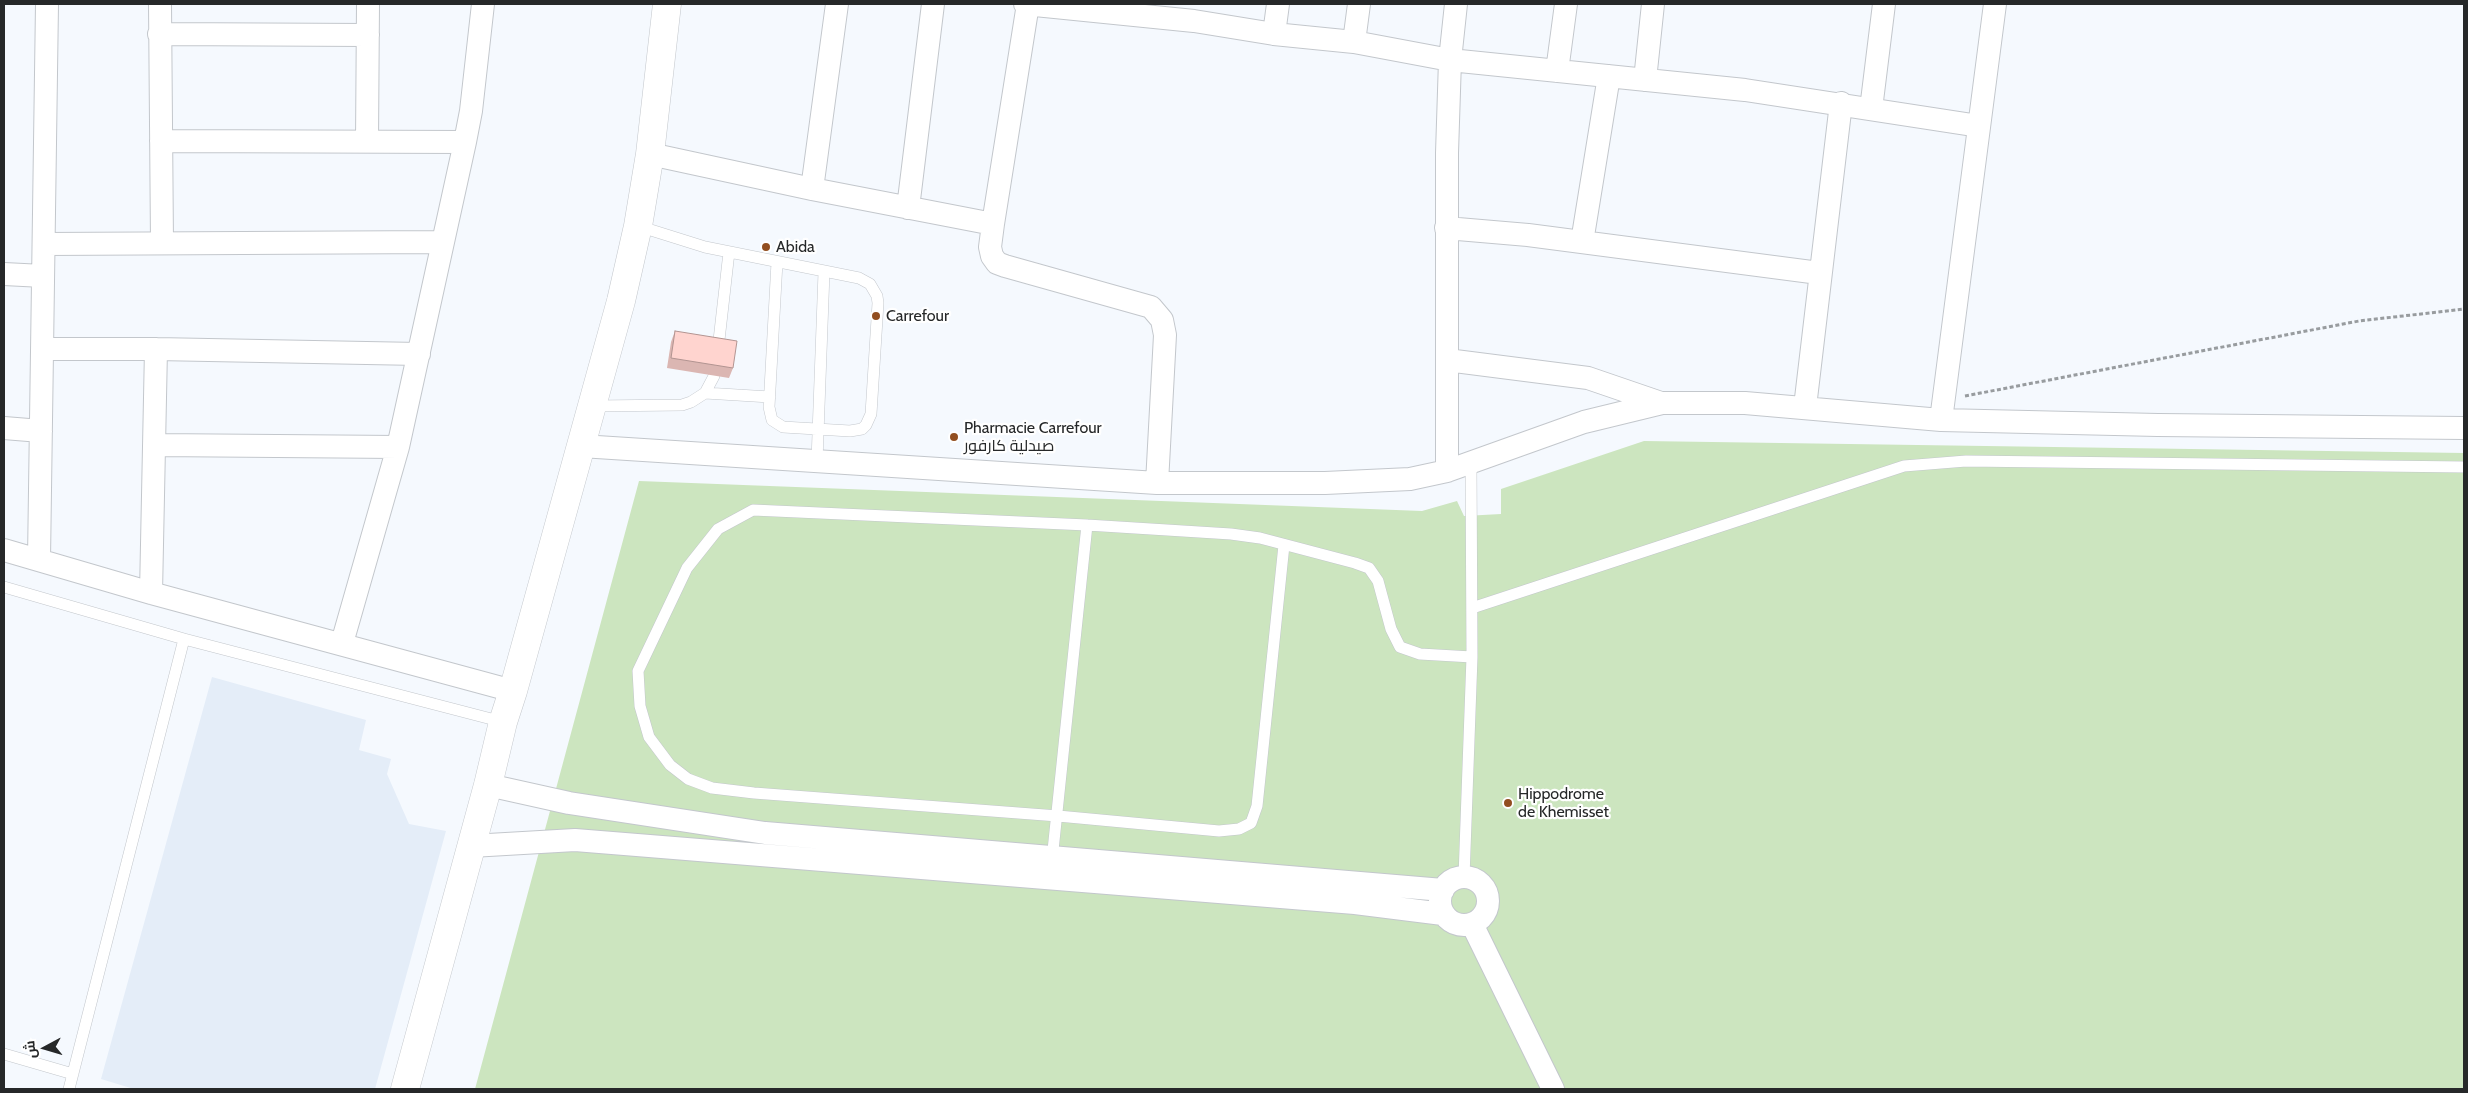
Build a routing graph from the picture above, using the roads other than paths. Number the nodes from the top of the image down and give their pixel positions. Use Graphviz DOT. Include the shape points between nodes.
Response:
graph roads {
  1 [pos="47,4"];
  2 [pos="160,4"];
  3 [pos="368,4"];
  4 [pos="483,4"];
  5 [pos="667,4"];
  6 [pos="837,4"];
  7 [pos="933,4"];
  8 [pos="1027,4"];
  9 [pos="1278,4"];
  10 [pos="1359,4"];
  11 [pos="1456,4"];
  12 [pos="1566,4"];
  13 [pos="1653,4"];
  14 [pos="1884,4"];
  15 [pos="1995,4"];
  16 [pos="1194,12"];
  17 [pos="160,34"];
  18 [pos="1274,34"];
  19 [pos="368,35"];
  20 [pos="1354,42"];
  21 [pos="1450,60"];
  22 [pos="1557,71"];
  23 [pos="1609,76"];
  24 [pos="1645,80"];
  25 [pos="1840,103"];
  26 [pos="1871,109"];
  27 [pos="1978,126"];
  28 [pos="161,141"];
  29 [pos="367,141"];
  30 [pos="466,142"];
  31 [pos="650,154"];
  32 [pos="812,189"];
  33 [pos="908,208"];
  34 [pos="993,224"];
  35 [pos="638,226"];
  36 [pos="1446,228"];
  37 [pos="442,242"];
  38 [pos="1582,242"];
  39 [pos="162,243"];
  40 [pos="44,244"];
  41 [pos="729,252"];
  42 [pos="777,262"];
  43 [pos="824,272"];
  44 [pos="1819,273"];
  45 [pos="4,274"];
  46 [pos="43,276"];
  47 [pos="43,349"];
  48 [pos="156,349"];
  49 [pos="718,349"];
  50 [pos="419,354"];
  51 [pos="1447,360"];
  52 [pos="714,376"];
  53 [pos="705,393"];
  54 [pos="770,397"];
  55 [pos="1662,403"];
  56 [pos="593,406"];
  57 [pos="1805,406"];
  58 [pos="1942,410"];
  59 [pos="4,428"];
  60 [pos="2464,428"];
  61 [pos="818,429"];
  62 [pos="41,431"];
  63 [pos="155,445"];
  64 [pos="581,446"];
  65 [pos="398,448"];
  66 [pos="816,461"];
  67 [pos="1471,462"];
  68 [pos="2464,467"];
  69 [pos="1447,470"];
  70 [pos="1157,483"];
  71 [pos="1087,526"];
  72 [pos="1284,544"];
  73 [pos="4,550"];
  74 [pos="39,559"];
  75 [pos="4,587"];
  76 [pos="151,593"];
  77 [pos="1472,608"];
  78 [pos="184,639"];
  79 [pos="342,644"];
  80 [pos="1472,657"];
  81 [pos="513,690"];
  82 [pos="503,722"];
  83 [pos="488,785"];
  84 [pos="1058,816"];
  85 [pos="471,846"];
  86 [pos="1053,856"];
  87 [pos="1464,877"];
  88 [pos="1049,879"];
  89 [pos="1443,890"];
  90 [pos="1443,914"];
  91 [pos="1472,924"];
  92 [pos="4,1054"];
  93 [pos="73,1074"];
  94 [pos="69,1089"];
  95 [pos="405,1089"];
  96 [pos="1553,1089"];
  1 -- 40 [label="street"];
  2 -- 17 [label="street"];
  3 -- 19 [label="street"];
  4 -- 30 [label="street"];
  5 -- 31 [label="main road"];
  6 -- 32 [label="street"];
  7 -- 33 [label="street"];
  8 -- 16 [label="street"];
  8 -- 34 [label="street"];
  9 -- 18 [label="street"];
  10 -- 20 [label="street"];
  11 -- 21 [label="street"];
  12 -- 22 [label="street"];
  13 -- 24 [label="street"];
  14 -- 26 [label="street"];
  15 -- 27 [label="street"];
  16 -- 18 [label="street"];
  17 -- 19 [label="street"];
  17 -- 28 [label="street"];
  18 -- 20 [label="street"];
  19 -- 29 [label="street"];
  20 -- 21 [label="street"];
  21 -- 22 [label="street"];
  21 -- 36 [label="street"];
  22 -- 23 [label="street"];
  23 -- 24 [label="street"];
  23 -- 38 [label="street"];
  24 -- 25 [label="street"];
  25 -- 26 [label="street"];
  25 -- 44 [label="street"];
  26 -- 27 [label="street"];
  27 -- 58 [label="street"];
  28 -- 29 [label="street"];
  28 -- 39 [label="street"];
  29 -- 30 [label="street"];
  30 -- 37 [label="street"];
  31 -- 32 [label="street"];
  31 -- 35 [label="main road"];
  32 -- 33 [label="street"];
  33 -- 34 [label="street"];
  34 -- 70 [label="street" via="990,247 997,263 1151,306 1162,320 1165,335"];
  35 -- 41 [label="lane"];
  35 -- 56 [label="main road"];
  36 -- 38 [label="street"];
  36 -- 51 [label="street"];
  37 -- 39 [label="street"];
  37 -- 50 [label="street"];
  38 -- 44 [label="street"];
  39 -- 40 [label="street"];
  40 -- 46 [label="street"];
  41 -- 42 [label="lane"];
  41 -- 49 [label="lane"];
  42 -- 43 [label="lane"];
  42 -- 54 [label="lane"];
  43 -- 61 [label="lane"];
  43 -- 61 [label="lane" via="865,280 875,290 878,303 870,420 856,431"];
  44 -- 57 [label="street"];
  45 -- 46 [label="street"];
  46 -- 47 [label="street"];
  47 -- 48 [label="street"];
  47 -- 62 [label="street"];
  48 -- 50 [label="street"];
  48 -- 63 [label="street"];
  50 -- 65 [label="street"];
  51 -- 55 [label="street" via="1588,378"];
  51 -- 69 [label="street"];
  52 -- 53 [label="lane"];
  53 -- 54 [label="lane"];
  53 -- 56 [label="lane" via="682,405"];
  54 -- 61 [label="lane" via="769,414 777,424"];
  55 -- 57 [label="street" via="1737,402"];
  55 -- 67 [label="street" via="1584,422"];
  56 -- 64 [label="main road"];
  57 -- 58 [label="street"];
  58 -- 60 [label="street" via="2148,425"];
  59 -- 62 [label="street"];
  61 -- 66 [label="lane"];
  62 -- 74 [label="street"];
  63 -- 65 [label="street"];
  63 -- 76 [label="street"];
  64 -- 66 [label="street"];
  64 -- 81 [label="main road"];
  65 -- 79 [label="street"];
  66 -- 70 [label="street"];
  67 -- 69 [label="street"];
  67 -- 77 [label="lane"];
  68 -- 77 [label="lane" via="1966,461 1904,466"];
  69 -- 70 [label="street" via="1410,479 1378,482"];
  71 -- 72 [label="lane" via="1231,534"];
  71 -- 84 [label="lane"];
  71 -- 84 [label="lane" via="753,510 718,528 686,568 638,670 640,706 649,737 670,765 688,779 712,788"];
  72 -- 80 [label="lane" via="1369,568 1378,580 1400,647 1420,654"];
  72 -- 84 [label="lane" via="1257,806 1251,823 1239,829 1218,831"];
  73 -- 74 [label="street"];
  74 -- 76 [label="street"];
  75 -- 78 [label="lane"];
  76 -- 79 [label="street"];
  77 -- 80 [label="lane"];
  78 -- 82 [label="lane"];
  78 -- 93 [label="lane"];
  79 -- 81 [label="street"];
  80 -- 87 [label="lane"];
  81 -- 82 [label="main road"];
  82 -- 83 [label="main road"];
  83 -- 85 [label="main road"];
  83 -- 86 [label="street" via="569,803 765,833"];
  84 -- 86 [label="lane"];
  85 -- 88 [label="street" via="575,840"];
  85 -- 95 [label="main road"];
  86 -- 88 [label="lane"];
  86 -- 89 [label="street"];
  87 -- 89 [label="street" via="1452,880"];
  87 -- 91 [label="street" via="1482,885 1488,898 1486,911"];
  88 -- 90 [label="street" via="1355,903"];
  89 -- 90 [label="street" via="1440,906"];
  90 -- 91 [label="street" via="1456,924"];
  91 -- 96 [label="street"];
  92 -- 93 [label="lane"];
  93 -- 94 [label="lane"];
}
